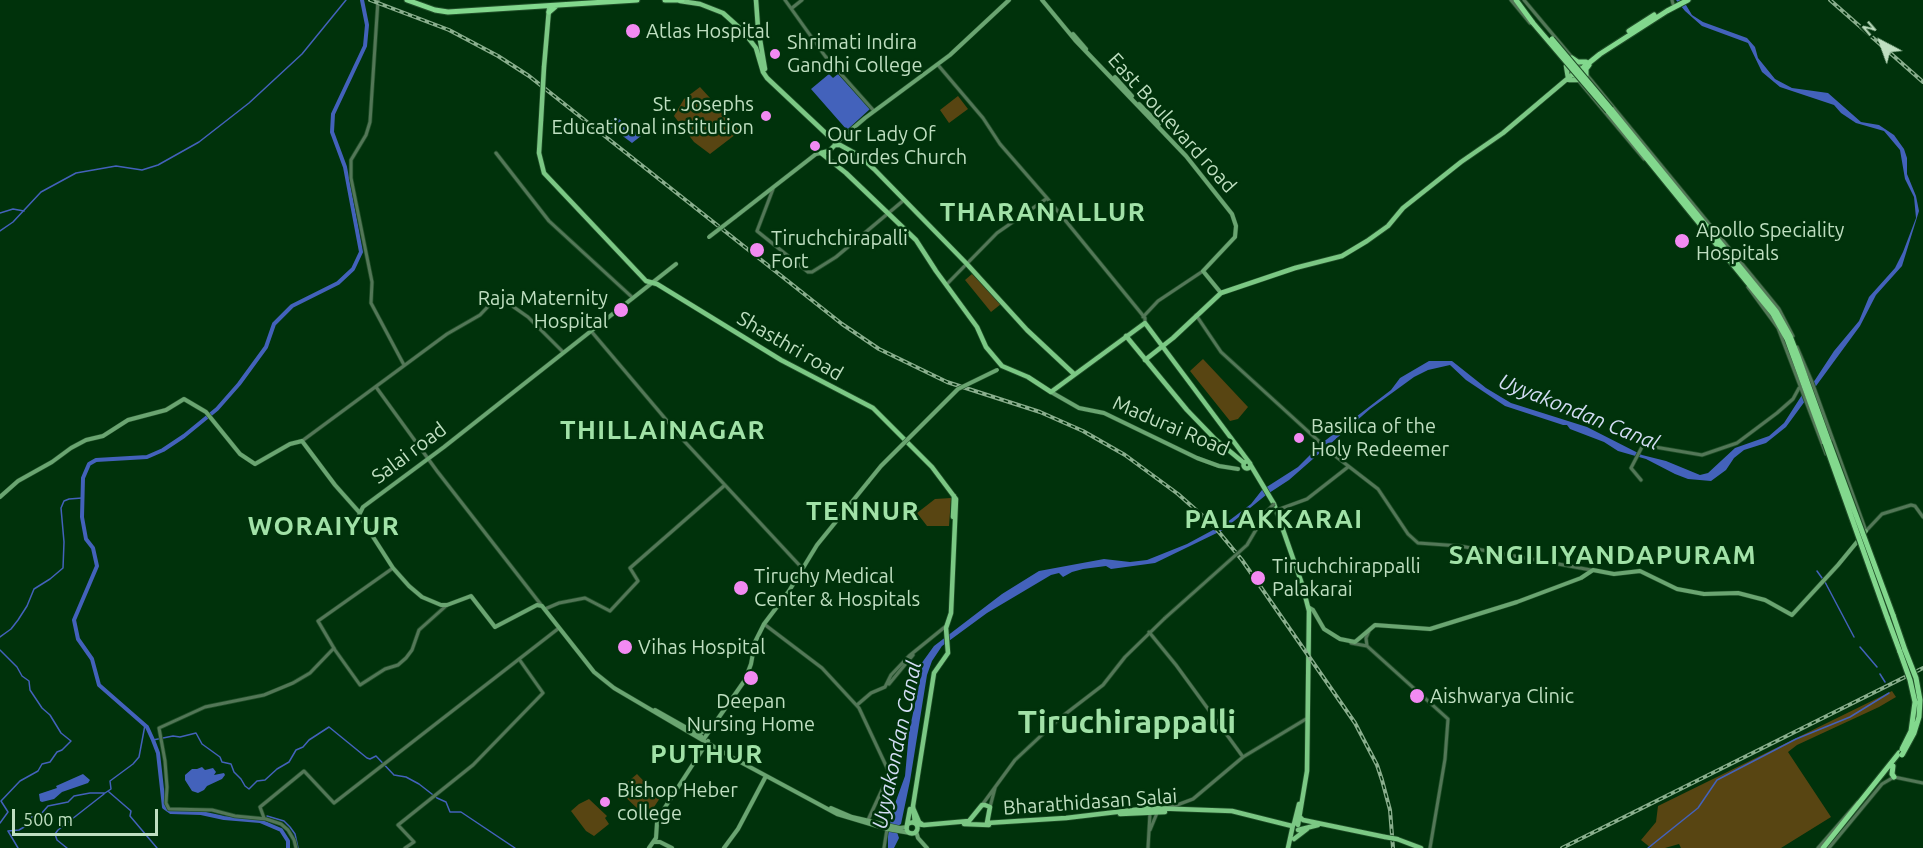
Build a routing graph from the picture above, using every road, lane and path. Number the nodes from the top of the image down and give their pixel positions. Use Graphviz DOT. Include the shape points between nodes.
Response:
graph roads {
  1 [pos="378,0"];
  2 [pos="407,0"];
  3 [pos="413,0"];
  4 [pos="605,0"];
  5 [pos="637,0"];
  6 [pos="665,0"];
  7 [pos="682,0"];
  8 [pos="695,0"];
  9 [pos="756,0"];
  10 [pos="785,0"];
  11 [pos="802,0"];
  12 [pos="1009,0"];
  13 [pos="1044,0"];
  14 [pos="1511,0"];
  15 [pos="1520,0"];
  16 [pos="677,1"];
  17 [pos="1680,2"];
  18 [pos="699,4"];
  19 [pos="424,5"];
  20 [pos="549,7"];
  21 [pos="792,8"];
  22 [pos="760,55"];
  23 [pos="1572,58"];
  24 [pos="1594,59"];
  25 [pos="1586,62"];
  26 [pos="938,64"];
  27 [pos="1566,66"];
  28 [pos="1581,68"];
  29 [pos="1586,75"];
  30 [pos="1572,77"];
  31 [pos="1610,110"];
  32 [pos="874,111"];
  33 [pos="837,144"];
  34 [pos="829,151"];
  35 [pos="496,153"];
  36 [pos="821,153"];
  37 [pos="831,160"];
  38 [pos="1659,176"];
  39 [pos="774,184"];
  40 [pos="1047,198"];
  41 [pos="904,200"];
  42 [pos="888,213"];
  43 [pos="710,237"];
  44 [pos="966,263"];
  45 [pos="676,264"];
  46 [pos="1203,271"];
  47 [pos="652,283"];
  48 [pos="946,285"];
  49 [pos="1221,293"];
  50 [pos="633,298"];
  51 [pos="1196,315"];
  52 [pos="1143,316"];
  53 [pos="1145,323"];
  54 [pos="591,331"];
  55 [pos="1126,336"];
  56 [pos="1162,346"];
  57 [pos="563,352"];
  58 [pos="1145,360"];
  59 [pos="999,363"];
  60 [pos="404,365"];
  61 [pos="1006,368"];
  62 [pos="997,370"];
  63 [pos="1074,374"];
  64 [pos="1796,374"];
  65 [pos="376,387"];
  66 [pos="1807,387"];
  67 [pos="1051,392"];
  68 [pos="1824,437"];
  69 [pos="302,441"];
  70 [pos="428,458"];
  71 [pos="1246,465"];
  72 [pos="1348,467"];
  73 [pos="1238,469"];
  74 [pos="1641,480"];
  75 [pos="725,485"];
  76 [pos="0,497"];
  77 [pos="1274,504"];
  78 [pos="1277,510"];
  79 [pos="359,512"];
  80 [pos="1923,517"];
  81 [pos="1866,531"];
  82 [pos="1858,540"];
  83 [pos="393,568"];
  84 [pos="802,568"];
  85 [pos="1593,570"];
  86 [pos="447,605"];
  87 [pos="544,607"];
  88 [pos="1308,607"];
  89 [pos="764,624"];
  90 [pos="1371,627"];
  91 [pos="559,628"];
  92 [pos="945,630"];
  93 [pos="1149,632"];
  94 [pos="1350,642"];
  95 [pos="1367,646"];
  96 [pos="947,647"];
  97 [pos="334,648"];
  98 [pos="519,659"];
  99 [pos="856,705"];
  100 [pos="648,707"];
  101 [pos="1306,719"];
  102 [pos="714,724"];
  103 [pos="695,732"];
  104 [pos="706,740"];
  105 [pos="1901,754"];
  106 [pos="1243,757"];
  107 [pos="1893,766"];
  108 [pos="766,776"];
  109 [pos="1894,777"];
  110 [pos="1923,783"];
  111 [pos="996,786"];
  112 [pos="982,805"];
  113 [pos="913,806"];
  114 [pos="990,807"];
  115 [pos="874,810"];
  116 [pos="1150,810"];
  117 [pos="1157,810"];
  118 [pos="1091,816"];
  119 [pos="1299,816"];
  120 [pos="264,818"];
  121 [pos="866,820"];
  122 [pos="968,822"];
  123 [pos="1314,823"];
  124 [pos="882,824"];
  125 [pos="924,825"];
  126 [pos="907,826"];
  127 [pos="887,827"];
  128 [pos="1310,827"];
  129 [pos="1295,828"];
  130 [pos="899,830"];
  131 [pos="915,830"];
  132 [pos="1150,830"];
  133 [pos="1385,838"];
  134 [pos="1294,839"];
  135 [pos="1397,840"];
  136 [pos="654,843"];
  137 [pos="296,848"];
  138 [pos="405,848"];
  139 [pos="649,848"];
  140 [pos="672,848"];
  141 [pos="724,848"];
  142 [pos="884,848"];
  143 [pos="925,848"];
  144 [pos="1148,848"];
  145 [pos="1289,848"];
  146 [pos="1415,848"];
  147 [pos="1421,848"];
  148 [pos="1430,848"];
  149 [pos="1824,848"];
  1 -- 60 [label="street" via="370,122 351,160 351,178 372,282 371,303"];
  2 -- 19 [label="highway"];
  3 -- 19 [label="highway"];
  4 -- 20 [label="highway"];
  5 -- 20 [label="highway"];
  6 -- 16 [label="highway"];
  7 -- 16 [label="highway"];
  8 -- 18 [label="main road"];
  9 -- 22 [label="main road"];
  10 -- 21 [label="street"];
  11 -- 21 [label="street"];
  12 -- 26 [label="main road"];
  13 -- 46 [label="main road, East Boulevard road" via="1075,40 1179,149 1235,219 1236,234"];
  14 -- 27 [label="street"];
  15 -- 23 [label="street"];
  15 -- 31 [label="highway, bridge"];
  16 -- 18 [label="main road"];
  17 -- 24 [label="highway"];
  17 -- 25 [label="highway" via="1641,23"];
  18 -- 22 [label="main road" via="723,13"];
  19 -- 20 [label="highway" via="454,10"];
  19 -- 20 [label="highway" via="448,12"];
  20 -- 47 [label="main road, Shasthri road, bridge" via="539,153 543,169 644,279"];
  21 -- 32 [label="street" via="825,56"];
  22 -- 33 [label="main road" via="770,77"];
  23 -- 25 [label="highway"];
  23 -- 28 [label="street"];
  24 -- 28 [label="highway"];
  24 -- 29 [label="highway"];
  25 -- 28 [label="highway"];
  26 -- 32 [label="main road"];
  26 -- 40 [label="street"];
  27 -- 30 [label="main road"];
  28 -- 29 [label="street"];
  28 -- 30 [label="highway"];
  29 -- 66 [label="street" via="1779,309 1792,335"];
  30 -- 38 [label="street"];
  30 -- 49 [label="main road" via="1403,208 1388,226 1367,241 1341,256"];
  31 -- 38 [label="highway"];
  31 -- 66 [label="highway" via="1776,311 1790,336"];
  32 -- 33 [label="main road"];
  33 -- 34 [label="main road"];
  33 -- 41 [label="main road" via="860,156"];
  34 -- 36 [label="main road"];
  34 -- 37 [label="main road"];
  35 -- 50 [label="street" via="549,221"];
  36 -- 37 [label="main road"];
  36 -- 39 [label="main road"];
  37 -- 42 [label="main road"];
  38 -- 64 [label="street" via="1770,316"];
  38 -- 66 [label="highway" via="1773,314"];
  39 -- 42 [label="street" via="757,231 808,272 817,271 836,257"];
  39 -- 43 [label="main road, bridge"];
  40 -- 44 [label="street" via="997,233"];
  40 -- 52 [label="street"];
  41 -- 42 [label="street"];
  41 -- 44 [label="main road"];
  42 -- 48 [label="main road" via="916,240"];
  44 -- 48 [label="street"];
  44 -- 63 [label="main road" via="1027,330"];
  45 -- 47 [label="main road, Salai road"];
  46 -- 49 [label="main road"];
  46 -- 52 [label="street"];
  47 -- 50 [label="main road, Salai road"];
  47 -- 92 [label="main road, Shasthri road" via="781,360 873,408 932,467 954,495"];
  48 -- 59 [label="main road"];
  49 -- 51 [label="main road"];
  50 -- 54 [label="main road, Salai road"];
  51 -- 56 [label="main road"];
  51 -- 72 [label="street" via="1221,352"];
  52 -- 53 [label="street"];
  53 -- 55 [label="main road"];
  53 -- 56 [label="main road"];
  54 -- 57 [label="main road, Salai road"];
  54 -- 75 [label="street"];
  55 -- 58 [label="main road"];
  55 -- 63 [label="main road"];
  56 -- 58 [label="main road"];
  56 -- 71 [label="main road" via="1243,454"];
  57 -- 60 [label="street" via="528,317 498,296 480,315"];
  57 -- 70 [label="main road, Salai road"];
  58 -- 71 [label="main road" via="1200,424"];
  59 -- 61 [label="main road"];
  59 -- 62 [label="main road, bridge"];
  60 -- 65 [label="street"];
  61 -- 62 [label="main road"];
  61 -- 67 [label="main road"];
  62 -- 84 [label="main road, bridge" via="958,389 880,466"];
  63 -- 67 [label="main road"];
  64 -- 66 [label="street"];
  64 -- 74 [label="street" via="1799,389 1793,399 1737,443 1702,455 1643,446 1632,468"];
  65 -- 69 [label="street"];
  65 -- 70 [label="street"];
  66 -- 68 [label="highway"];
  66 -- 68 [label="street" via="1806,402"];
  66 -- 81 [label="street" via="1815,390"];
  67 -- 73 [label="main road, Madurai Road" via="1079,408 1104,413 1197,458"];
  68 -- 82 [label="street"];
  68 -- 105 [label="highway, bridge" via="1910,680 1914,718"];
  69 -- 76 [label="main road" via="255,464 240,454 206,412 183,399 166,410 128,420 104,436 83,441 18,481"];
  69 -- 79 [label="main road"];
  70 -- 79 [label="main road, Salai road"];
  70 -- 87 [label="street"];
  71 -- 73 [label="main road, Madurai Road"];
  71 -- 77 [label="main road" via="1256,473"];
  72 -- 78 [label="street" via="1307,499"];
  72 -- 85 [label="street" via="1379,490 1418,543 1460,546"];
  75 -- 84 [label="street"];
  75 -- 87 [label="street" via="630,568 638,581 610,610 585,598"];
  77 -- 88 [label="main road"];
  77 -- 93 [label="street, bridge" via="1247,545"];
  79 -- 83 [label="main road"];
  80 -- 81 [label="street" via="1911,505 1882,514"];
  81 -- 82 [label="main road"];
  82 -- 85 [label="main road" via="1792,615 1738,593 1704,594 1666,585 1644,572 1614,574"];
  83 -- 86 [label="main road" via="420,596"];
  83 -- 97 [label="street" via="318,621"];
  84 -- 89 [label="main road"];
  85 -- 90 [label="main road" via="1517,602 1430,629"];
  86 -- 87 [label="main road" via="471,596 495,627 537,605"];
  86 -- 97 [label="street" via="419,630 406,658 360,685"];
  87 -- 91 [label="main road"];
  88 -- 94 [label="main road" via="1324,629"];
  88 -- 101 [label="main road"];
  89 -- 99 [label="street" via="822,668"];
  89 -- 102 [label="main road" via="745,680"];
  90 -- 94 [label="main road" via="1358,640"];
  90 -- 95 [label="street"];
  91 -- 98 [label="street"];
  91 -- 100 [label="main road" via="594,672"];
  92 -- 96 [label="main road"];
  92 -- 99 [label="street" via="895,670 885,687"];
  93 -- 106 [label="street"];
  93 -- 111 [label="street" via="1103,685 1015,760"];
  94 -- 95 [label="street"];
  95 -- 148 [label="street" via="1448,719"];
  96 -- 113 [label="main road" via="947,656 934,673"];
  96 -- 126 [label="main road" via="932,672"];
  97 -- 120 [label="street" via="310,673 264,695 203,707 159,728 169,809 212,810"];
  98 -- 120 [label="street" via="334,803 304,771 260,807"];
  98 -- 138 [label="street" via="543,693 473,765 398,825 414,842"];
  99 -- 115 [label="street" via="888,770"];
  100 -- 103 [label="main road"];
  100 -- 104 [label="main road"];
  101 -- 106 [label="street"];
  101 -- 119 [label="main road" via="1306,778"];
  101 -- 129 [label="main road" via="1304,777"];
  102 -- 103 [label="main road"];
  102 -- 104 [label="main road"];
  103 -- 104 [label="main road"];
  104 -- 108 [label="main road"];
  104 -- 136 [label="main road" via="660,815"];
  105 -- 107 [label="highway"];
  105 -- 149 [label="highway"];
  106 -- 117 [label="street" via="1193,799"];
  107 -- 109 [label="highway"];
  107 -- 149 [label="highway"];
  108 -- 121 [label="main road" via="837,811"];
  108 -- 127 [label="main road" via="837,814"];
  108 -- 141 [label="main road"];
  109 -- 110 [label="street"];
  109 -- 149 [label="street" via="1882,784"];
  111 -- 112 [label="street"];
  111 -- 114 [label="street"];
  112 -- 114 [label="main road, Bharathidasan Salai"];
  112 -- 122 [label="main road, Bharathidasan Salai"];
  113 -- 125 [label="main road"];
  113 -- 131 [label="main road"];
  114 -- 118 [label="main road, Bharathidasan Salai" via="987,823"];
  115 -- 121 [label="street"];
  115 -- 124 [label="street" via="874,819"];
  116 -- 117 [label="main road, Bharathidasan Salai"];
  116 -- 118 [label="main road, Bharathidasan Salai"];
  116 -- 132 [label="street"];
  117 -- 129 [label="main road, Bharathidasan Salai" via="1232,811"];
  117 -- 132 [label="street"];
  118 -- 122 [label="main road, Bharathidasan Salai" via="997,825"];
  119 -- 123 [label="main road"];
  119 -- 129 [label="main road"];
  120 -- 137 [label="street" via="288,830"];
  121 -- 124 [label="main road"];
  122 -- 125 [label="main road, Bharathidasan Salai"];
  122 -- 131 [label="main road, Bharathidasan Salai"];
  123 -- 129 [label="main road"];
  123 -- 133 [label="main road"];
  124 -- 127 [label="main road"];
  125 -- 131 [label="main road, Bharathidasan Salai"];
  126 -- 130 [label="main road"];
  126 -- 131 [label="main road"];
  126 -- 131 [label="main road" via="910,822"];
  127 -- 130 [label="main road, Bharathidasan Salai"];
  127 -- 142 [label="street"];
  128 -- 129 [label="main road"];
  128 -- 133 [label="main road" via="1319,825"];
  128 -- 134 [label="main road"];
  129 -- 134 [label="main road"];
  129 -- 145 [label="main road"];
  130 -- 131 [label="main road, Bharathidasan Salai"];
  131 -- 143 [label="main road"];
  131 -- 143 [label="main road"];
  132 -- 144 [label="street"];
  133 -- 135 [label="main road, bridge"];
  134 -- 145 [label="main road"];
  135 -- 146 [label="main road"];
  135 -- 147 [label="main road"];
  136 -- 139 [label="main road"];
  136 -- 140 [label="main road"];
}
